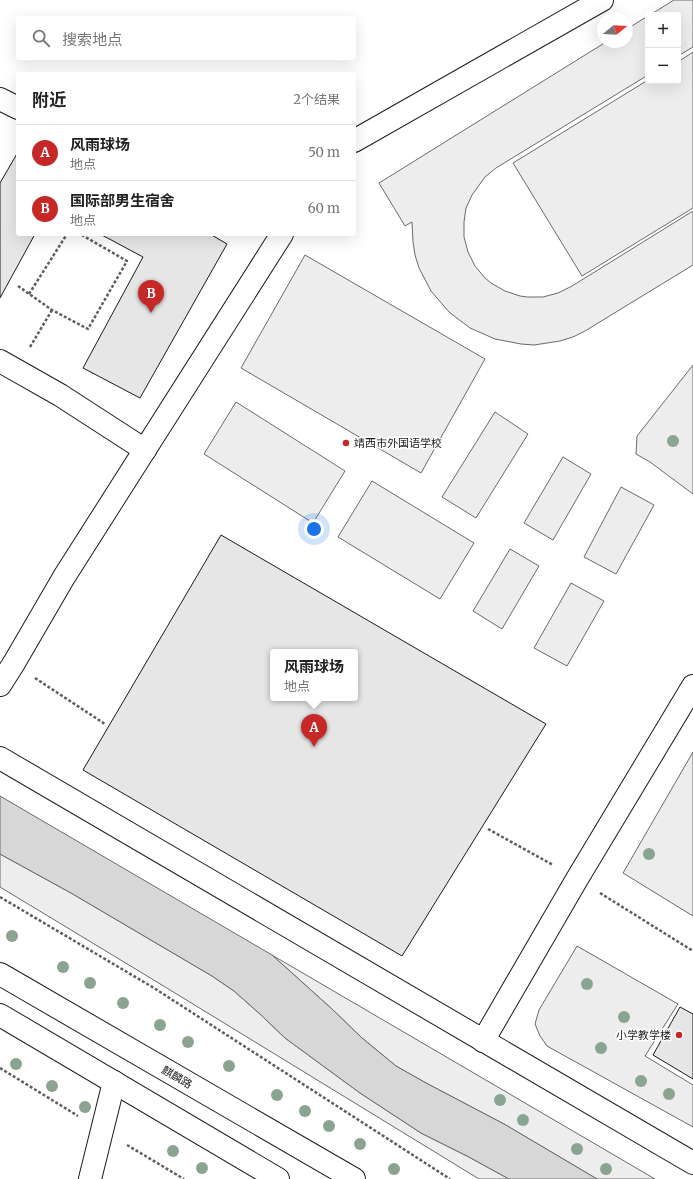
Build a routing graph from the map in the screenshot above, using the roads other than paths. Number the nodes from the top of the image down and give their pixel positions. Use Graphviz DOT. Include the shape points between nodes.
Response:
graph roads {
  1 [pos="602,0"];
  2 [pos="0,99"];
  3 [pos="16,107"];
  4 [pos="356,140"];
  5 [pos="273,237"];
  6 [pos="8,366"];
  7 [pos="145,450"];
  8 [pos="0,685"];
  9 [pos="693,686"];
  10 [pos="0,758"];
  11 [pos="0,974"];
  12 [pos="0,1015"];
  13 [pos="483,1041"];
  14 [pos="114,1082"];
  15 [pos="693,1164"];
  16 [pos="90,1179"];
  17 [pos="278,1179"];
  18 [pos="354,1179"];
  1 -- 4 [label="main road"];
  2 -- 3 [label="main road"];
  5 -- 7 [label="main road" via="239,300"];
  6 -- 7 [label="main road" via="60,395"];
  7 -- 8 [label="main road" via="64,577"];
  9 -- 13 [label="main road"];
  10 -- 13 [label="main road"];
  11 -- 18 [label="main road, 麒麟路"];
  12 -- 14 [label="main road"];
  13 -- 15 [label="main road"];
  14 -- 16 [label="main road"];
  14 -- 17 [label="main road"];
}
